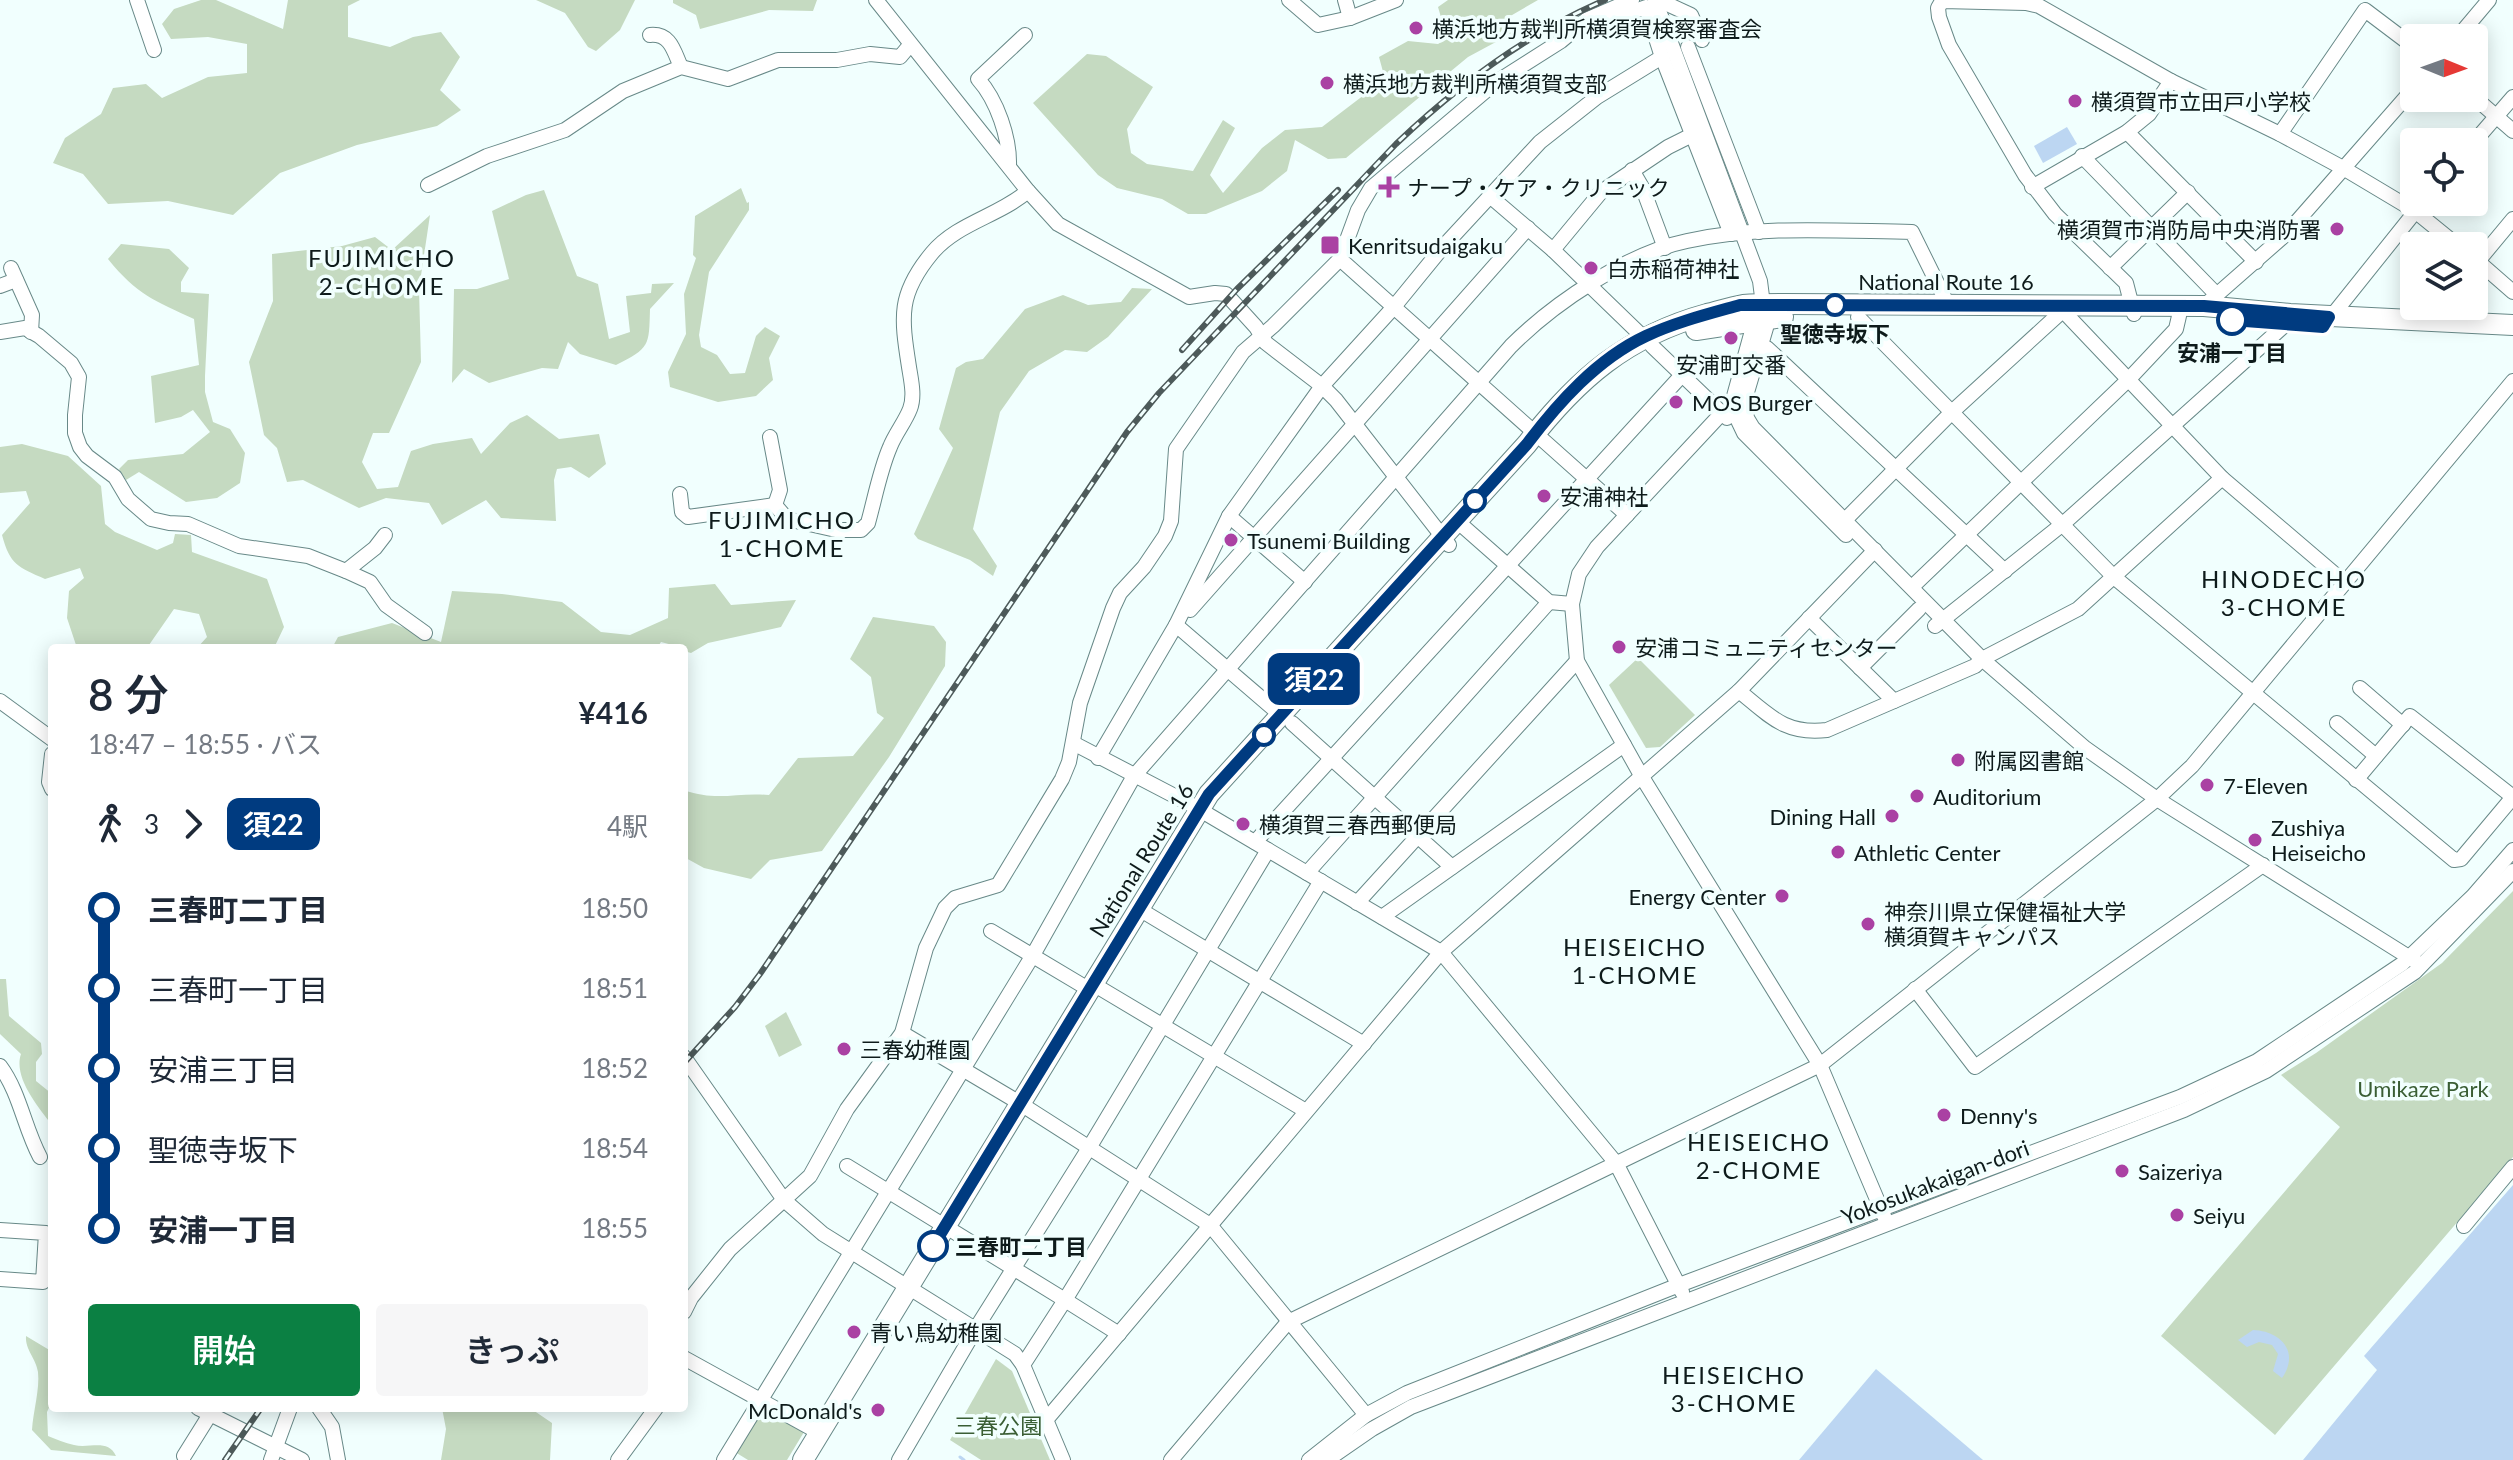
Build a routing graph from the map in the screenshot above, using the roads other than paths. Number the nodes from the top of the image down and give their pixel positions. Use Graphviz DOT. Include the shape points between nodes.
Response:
graph roads {
  1 [pos="876,0"];
  2 [pos="1289,0"];
  3 [pos="1345,0"];
  4 [pos="1396,0"];
  5 [pos="1632,0"];
  6 [pos="2489,0"];
  7 [pos="1661,2"];
  8 [pos="142,4"];
  9 [pos="1350,18"];
  10 [pos="2469,24"];
  11 [pos="1577,27"];
  12 [pos="650,35"];
  13 [pos="1025,35"];
  14 [pos="2400,36"];
  15 [pos="1702,40"];
  16 [pos="910,45"];
  17 [pos="1688,47"];
  18 [pos="154,50"];
  19 [pos="1662,57"];
  20 [pos="681,67"];
  21 [pos="2171,81"];
  22 [pos="2513,97"];
  23 [pos="2400,104"];
  24 [pos="2488,109"];
  25 [pos="2496,116"];
  26 [pos="2486,128"];
  27 [pos="2513,131"];
  28 [pos="2127,132"];
  29 [pos="1694,134"];
  30 [pos="2280,134"];
  31 [pos="2082,156"];
  32 [pos="1009,166"];
  33 [pos="2343,168"];
  34 [pos="1632,170"];
  35 [pos="428,185"];
  36 [pos="2032,187"];
  37 [pos="1028,191"];
  38 [pos="2188,192"];
  39 [pos="1491,197"];
  40 [pos="2400,197"];
  41 [pos="2412,216"];
  42 [pos="2428,216"];
  43 [pos="2513,219"];
  44 [pos="2152,227"];
  45 [pos="1528,228"];
  46 [pos="2444,232"];
  47 [pos="1745,233"];
  48 [pos="2488,247"];
  49 [pos="1665,248"];
  50 [pos="1553,250"];
  51 [pos="1340,259"];
  52 [pos="2256,262"];
  53 [pos="2110,268"];
  54 [pos="2488,272"];
  55 [pos="1590,285"];
  56 [pos="0,286"];
  57 [pos="2513,292"];
  58 [pos="2210,300"];
  59 [pos="1948,305"];
  60 [pos="1393,308"];
  61 [pos="2134,310"];
  62 [pos="1761,314"];
  63 [pos="2062,315"];
  64 [pos="2179,316"];
  65 [pos="1858,317"];
  66 [pos="2400,317"];
  67 [pos="2288,319"];
  68 [pos="2478,320"];
  69 [pos="2326,322"];
  70 [pos="2513,325"];
  71 [pos="0,332"];
  72 [pos="31,332"];
  73 [pos="1262,336"];
  74 [pos="2513,337"];
  75 [pos="1429,340"];
  76 [pos="1648,342"];
  77 [pos="1756,345"];
  78 [pos="1682,375"];
  79 [pos="2129,379"];
  80 [pos="2513,381"];
  81 [pos="1479,384"];
  82 [pos="1322,386"];
  83 [pos="1953,411"];
  84 [pos="1734,415"];
  85 [pos="1355,423"];
  86 [pos="2173,424"];
  87 [pos="770,437"];
  88 [pos="1539,437"];
  89 [pos="1897,469"];
  90 [pos="1396,478"];
  91 [pos="1585,478"];
  92 [pos="2222,478"];
  93 [pos="2022,482"];
  94 [pos="680,494"];
  95 [pos="775,505"];
  96 [pos="1627,515"];
  97 [pos="1229,516"];
  98 [pos="1845,520"];
  99 [pos="2064,523"];
  100 [pos="1461,524"];
  101 [pos="385,535"];
  102 [pos="1967,535"];
  103 [pos="1254,537"];
  104 [pos="1445,541"];
  105 [pos="1872,554"];
  106 [pos="1507,566"];
  107 [pos="346,571"];
  108 [pos="2005,571"];
  109 [pos="2114,577"];
  110 [pos="1305,582"];
  111 [pos="2344,582"];
  112 [pos="1912,587"];
  113 [pos="1549,602"];
  114 [pos="1572,604"];
  115 [pos="1919,609"];
  116 [pos="1809,618"];
  117 [pos="1939,623"];
  118 [pos="1176,625"];
  119 [pos="425,633"];
  120 [pos="1577,661"];
  121 [pos="1978,663"];
  122 [pos="1860,668"];
  123 [pos="1228,669"];
  124 [pos="2360,688"];
  125 [pos="1739,691"];
  126 [pos="2252,691"];
  127 [pos="0,701"];
  128 [pos="1894,701"];
  129 [pos="1287,720"];
  130 [pos="2337,723"];
  131 [pos="2403,725"];
  132 [pos="48,736"];
  133 [pos="1073,743"];
  134 [pos="1624,745"];
  135 [pos="2376,756"];
  136 [pos="1330,757"];
  137 [pos="1098,758"];
  138 [pos="1134,776"];
  139 [pos="1642,777"];
  140 [pos="2356,780"];
  141 [pos="2513,797"];
  142 [pos="1375,798"];
  143 [pos="2154,802"];
  144 [pos="1204,812"];
  145 [pos="1419,837"];
  146 [pos="1261,846"];
  147 [pos="2513,850"];
  148 [pos="1452,867"];
  149 [pos="2259,868"];
  150 [pos="2513,871"];
  151 [pos="1307,873"];
  152 [pos="1321,881"];
  153 [pos="1357,903"];
  154 [pos="1144,911"];
  155 [pos="1382,917"];
  156 [pos="991,931"];
  157 [pos="1207,949"];
  158 [pos="1441,952"];
  159 [pos="1033,955"];
  160 [pos="2412,965"];
  161 [pos="1259,981"];
  162 [pos="1095,988"];
  163 [pos="1915,989"];
  164 [pos="1163,1025"];
  165 [pos="902,1033"];
  166 [pos="1364,1044"];
  167 [pos="1214,1056"];
  168 [pos="688,1063"];
  169 [pos="1820,1065"];
  170 [pos="0,1066"];
  171 [pos="962,1069"];
  172 [pos="1024,1107"];
  173 [pos="1306,1111"];
  174 [pos="1089,1148"];
  175 [pos="40,1157"];
  176 [pos="1616,1163"];
  177 [pos="847,1166"];
  178 [pos="2513,1167"];
  179 [pos="1139,1180"];
  180 [pos="887,1191"];
  181 [pos="784,1200"];
  182 [pos="1885,1217"];
  183 [pos="1210,1225"];
  184 [pos="2464,1226"];
  185 [pos="950,1229"];
  186 [pos="0,1230"];
  187 [pos="850,1251"];
  188 [pos="1015,1269"];
  189 [pos="0,1279"];
  190 [pos="1679,1285"];
  191 [pos="913,1290"];
  192 [pos="688,1299"];
  193 [pos="1686,1299"];
  194 [pos="1065,1300"];
  195 [pos="1288,1322"];
  196 [pos="975,1330"];
  197 [pos="1119,1334"];
  198 [pos="688,1360"];
  199 [pos="1023,1365"];
  200 [pos="761,1399"];
  201 [pos="206,1412"];
  202 [pos="210,1412"];
  203 [pos="289,1412"];
  204 [pos="322,1412"];
  205 [pos="653,1412"];
  206 [pos="1366,1415"];
  207 [pos="1046,1420"];
  208 [pos="820,1433"];
  209 [pos="273,1454"];
  210 [pos="184,1456"];
  211 [pos="814,1458"];
  212 [pos="302,1460"];
  213 [pos="338,1460"];
  214 [pos="618,1460"];
  215 [pos="724,1460"];
  216 [pos="899,1460"];
  217 [pos="1063,1460"];
  218 [pos="1171,1460"];
  219 [pos="1309,1460"];
  220 [pos="1327,1460"];
  1 -- 16 [label="street"];
  2 -- 9 [label="street" via="1318,25"];
  3 -- 9 [label="street"];
  4 -- 9 [label="street"];
  5 -- 11 [label="street"];
  6 -- 10 [label="street"];
  7 -- 15 [label="street" via="1691,15"];
  7 -- 47 [label="street"];
  8 -- 18 [label="street"];
  11 -- 19 [label="street" via="1646,7"];
  11 -- 51 [label="street" via="1495,83 1371,188"];
  12 -- 20 [label="street" via="670,42"];
  13 -- 32 [label="street" via="978,79 998,114"];
  14 -- 30 [label="street" via="2365,10"];
  16 -- 20 [label="street" via="900,57 778,60 728,79"];
  16 -- 32 [label="street"];
  17 -- 47 [label="street"];
  19 -- 29 [label="street"];
  19 -- 39 [label="street" via="1550,133"];
  20 -- 35 [label="street" via="623,91 565,130 487,156"];
  21 -- 28 [label="street" via="2149,114"];
  21 -- 30 [label="street"];
  21 -- 36 [label="street" via="2039,6 1942,1 1939,17 1949,45"];
  22 -- 25 [label="street"];
  23 -- 33 [label="street"];
  24 -- 25 [label="street"];
  25 -- 26 [label="street"];
  25 -- 27 [label="street"];
  28 -- 31 [label="street"];
  28 -- 38 [label="street"];
  29 -- 34 [label="street"];
  29 -- 47 [label="street"];
  30 -- 33 [label="street"];
  31 -- 36 [label="street"];
  31 -- 44 [label="street"];
  32 -- 37 [label="street"];
  33 -- 40 [label="street"];
  33 -- 52 [label="street"];
  34 -- 49 [label="street"];
  34 -- 50 [label="street" via="1601,192"];
  36 -- 53 [label="street"];
  37 -- 73 [label="street" via="1066,230 1183,294 1226,294"];
  37 -- 95 [label="street" via="949,235 909,287 904,300 911,408 890,447 868,523 861,530 836,530 787,519"];
  38 -- 44 [label="street"];
  38 -- 52 [label="street"];
  39 -- 45 [label="street"];
  39 -- 60 [label="street"];
  41 -- 69 [label="street"];
  42 -- 46 [label="street"];
  43 -- 48 [label="street"];
  44 -- 53 [label="street"];
  44 -- 58 [label="street"];
  45 -- 50 [label="street"];
  45 -- 75 [label="street"];
  47 -- 49 [label="street"];
  47 -- 59 [label="street" via="1912,232"];
  47 -- 62 [label="street" via="1760,281"];
  49 -- 55 [label="street"];
  50 -- 55 [label="street"];
  51 -- 60 [label="street"];
  51 -- 73 [label="street"];
  52 -- 58 [label="street"];
  53 -- 61 [label="street" via="2126,283"];
  54 -- 57 [label="street"];
  55 -- 76 [label="street"];
  55 -- 81 [label="street" via="1537,320"];
  56 -- 72 [label="street" via="13,274 32,315"];
  58 -- 61 [label="highway, National Route 16"];
  58 -- 67 [label="highway, National Route 16"];
  59 -- 61 [label="highway, National Route 16"];
  59 -- 62 [label="highway, National Route 16"];
  60 -- 75 [label="street"];
  60 -- 82 [label="street"];
  61 -- 63 [label="highway, National Route 16"];
  61 -- 64 [label="highway, National Route 16"];
  62 -- 65 [label="highway, National Route 16"];
  62 -- 76 [label="highway, National Route 16"];
  62 -- 77 [label="street"];
  63 -- 65 [label="highway, National Route 16"];
  63 -- 79 [label="street"];
  63 -- 83 [label="street"];
  64 -- 67 [label="highway, National Route 16"];
  64 -- 79 [label="street" via="2176,329"];
  65 -- 83 [label="street"];
  66 -- 69 [label="highway, National Route 16"];
  67 -- 69 [label="highway, National Route 16"];
  67 -- 86 [label="street"];
  68 -- 70 [label="highway, National Route 16"];
  69 -- 74 [label="highway, National Route 16"];
  71 -- 72 [label="street"];
  72 -- 107 [label="street" via="71,363 79,377 75,433 80,447 151,519 188,524 239,546 308,556"];
  73 -- 82 [label="street"];
  73 -- 133 [label="street" via="1233,365 1176,449 1171,521 1113,608 1080,703"];
  75 -- 81 [label="street"];
  75 -- 85 [label="street"];
  76 -- 78 [label="street"];
  76 -- 88 [label="highway, National Route 16"];
  77 -- 84 [label="street" via="1734,396"];
  77 -- 84 [label="street" via="1751,380"];
  77 -- 89 [label="street" via="1767,348"];
  78 -- 84 [label="street"];
  78 -- 91 [label="street"];
  79 -- 86 [label="street"];
  79 -- 93 [label="street"];
  80 -- 111 [label="street"];
  81 -- 88 [label="street"];
  81 -- 90 [label="street"];
  82 -- 85 [label="street"];
  82 -- 97 [label="street"];
  83 -- 89 [label="street"];
  83 -- 93 [label="street"];
  84 -- 96 [label="street"];
  84 -- 98 [label="street"];
  84 -- 105 [label="street" via="1744,433"];
  85 -- 90 [label="street"];
  85 -- 103 [label="street"];
  86 -- 92 [label="street"];
  86 -- 99 [label="street"];
  87 -- 95 [label="street" via="780,490"];
  88 -- 91 [label="street"];
  88 -- 100 [label="highway, National Route 16"];
  89 -- 98 [label="street"];
  89 -- 102 [label="street"];
  90 -- 104 [label="street"];
  90 -- 110 [label="street"];
  91 -- 96 [label="street"];
  91 -- 106 [label="street"];
  92 -- 109 [label="street"];
  92 -- 111 [label="street"];
  93 -- 99 [label="street"];
  93 -- 102 [label="street"];
  94 -- 95 [label="street" via="682,512 688,517 706,508"];
  96 -- 114 [label="street" via="1579,574"];
  97 -- 103 [label="street"];
  97 -- 118 [label="street"];
  98 -- 105 [label="street"];
  99 -- 108 [label="street"];
  99 -- 109 [label="street"];
  100 -- 104 [label="highway, National Route 16"];
  100 -- 106 [label="street"];
  101 -- 107 [label="street"];
  102 -- 108 [label="street"];
  102 -- 112 [label="street"];
  103 -- 110 [label="street"];
  103 -- 118 [label="street"];
  104 -- 129 [label="highway, National Route 16"];
  105 -- 112 [label="street"];
  105 -- 115 [label="street"];
  105 -- 116 [label="street"];
  106 -- 113 [label="street"];
  106 -- 136 [label="street"];
  107 -- 119 [label="street" via="370,582 386,605"];
  108 -- 117 [label="street"];
  109 -- 121 [label="street" via="2078,609"];
  109 -- 126 [label="street"];
  110 -- 123 [label="street"];
  111 -- 126 [label="street"];
  112 -- 117 [label="street"];
  113 -- 114 [label="street"];
  113 -- 142 [label="street"];
  114 -- 120 [label="street"];
  115 -- 117 [label="street"];
  115 -- 122 [label="street"];
  116 -- 122 [label="street"];
  116 -- 125 [label="street"];
  117 -- 121 [label="street"];
  118 -- 123 [label="street"];
  118 -- 137 [label="street"];
  120 -- 134 [label="street"];
  120 -- 145 [label="street"];
  121 -- 128 [label="street"];
  121 -- 143 [label="street"];
  122 -- 128 [label="street"];
  123 -- 129 [label="street"];
  123 -- 138 [label="street"];
  124 -- 131 [label="street"];
  125 -- 128 [label="street" via="1797,731 1827,730"];
  125 -- 139 [label="street"];
  126 -- 140 [label="street"];
  126 -- 143 [label="street" via="2192,766"];
  127 -- 132 [label="street"];
  129 -- 136 [label="street"];
  129 -- 144 [label="highway, National Route 16"];
  130 -- 135 [label="street"];
  131 -- 135 [label="street"];
  131 -- 141 [label="street" via="2410,716"];
  133 -- 137 [label="street"];
  133 -- 165 [label="street" via="1062,779 998,885 955,898 945,908 926,948"];
  134 -- 139 [label="street"];
  134 -- 148 [label="street"];
  135 -- 140 [label="street"];
  136 -- 142 [label="street"];
  136 -- 146 [label="street"];
  137 -- 138 [label="street"];
  138 -- 144 [label="street"];
  138 -- 159 [label="street"];
  139 -- 158 [label="street"];
  139 -- 169 [label="street"];
  140 -- 141 [label="street" via="2454,860 2461,859"];
  142 -- 145 [label="street"];
  142 -- 151 [label="street"];
  143 -- 149 [label="street"];
  143 -- 163 [label="street"];
  144 -- 146 [label="street"];
  144 -- 154 [label="highway, National Route 16"];
  145 -- 148 [label="street"];
  145 -- 153 [label="street"];
  146 -- 151 [label="street"];
  146 -- 157 [label="street"];
  147 -- 160 [label="street, Yokosukakaigan-dori"];
  148 -- 155 [label="street"];
  149 -- 160 [label="street"];
  149 -- 163 [label="street" via="1975,1067"];
  150 -- 160 [label="street, Yokosukakaigan-dori"];
  151 -- 152 [label="street"];
  152 -- 153 [label="street"];
  152 -- 161 [label="street"];
  153 -- 155 [label="street"];
  154 -- 157 [label="street"];
  154 -- 162 [label="highway, National Route 16"];
  155 -- 158 [label="street"];
  156 -- 159 [label="street"];
  157 -- 161 [label="street"];
  157 -- 164 [label="street"];
  158 -- 166 [label="street"];
  158 -- 176 [label="street"];
  159 -- 162 [label="street"];
  159 -- 171 [label="street"];
  160 -- 182 [label="street, Yokosukakaigan-dori" via="2257,1061"];
  161 -- 166 [label="street"];
  161 -- 167 [label="street"];
  162 -- 164 [label="street"];
  162 -- 172 [label="highway, National Route 16"];
  163 -- 169 [label="street"];
  164 -- 167 [label="street"];
  164 -- 174 [label="street"];
  165 -- 171 [label="street"];
  165 -- 181 [label="street" via="847,1109 810,1176"];
  166 -- 173 [label="street"];
  167 -- 173 [label="street"];
  167 -- 179 [label="street"];
  168 -- 181 [label="street"];
  169 -- 176 [label="street"];
  169 -- 182 [label="street"];
  170 -- 175 [label="street"];
  171 -- 172 [label="street"];
  171 -- 180 [label="street"];
  172 -- 174 [label="street"];
  172 -- 185 [label="highway, National Route 16"];
  173 -- 183 [label="street"];
  174 -- 179 [label="street"];
  174 -- 188 [label="street"];
  176 -- 190 [label="street"];
  176 -- 195 [label="street"];
  177 -- 180 [label="street"];
  178 -- 184 [label="street"];
  179 -- 183 [label="street"];
  179 -- 194 [label="street"];
  180 -- 185 [label="street"];
  180 -- 187 [label="street"];
  181 -- 187 [label="street"];
  181 -- 192 [label="street" via="730,1249"];
  182 -- 190 [label="street"];
  182 -- 193 [label="street, Yokosukakaigan-dori"];
  183 -- 195 [label="street"];
  183 -- 197 [label="street"];
  185 -- 188 [label="street"];
  185 -- 191 [label="highway, National Route 16"];
  186 -- 189 [label="street" via="46,1233 43,1282"];
  187 -- 191 [label="street"];
  187 -- 200 [label="street"];
  188 -- 194 [label="street"];
  188 -- 196 [label="street"];
  190 -- 193 [label="street"];
  190 -- 206 [label="street" via="1407,1393"];
  191 -- 196 [label="street"];
  191 -- 208 [label="highway, National Route 16"];
  191 -- 211 [label="highway, National Route 16"];
  193 -- 220 [label="street, Yokosukakaigan-dori" via="1411,1407"];
  194 -- 197 [label="street"];
  194 -- 199 [label="street"];
  195 -- 206 [label="street"];
  195 -- 218 [label="street"];
  196 -- 199 [label="street" via="1015,1354"];
  196 -- 216 [label="street"];
  197 -- 207 [label="street"];
  198 -- 200 [label="street"];
  199 -- 207 [label="street"];
  200 -- 208 [label="street"];
  200 -- 215 [label="street"];
  201 -- 210 [label="street"];
  202 -- 209 [label="street"];
  203 -- 209 [label="street"];
  204 -- 213 [label="street" via="332,1427"];
  205 -- 214 [label="street"];
  206 -- 219 [label="street"];
  207 -- 217 [label="street"];
  208 -- 211 [label="highway, National Route 16"];
  209 -- 212 [label="street"];
}
